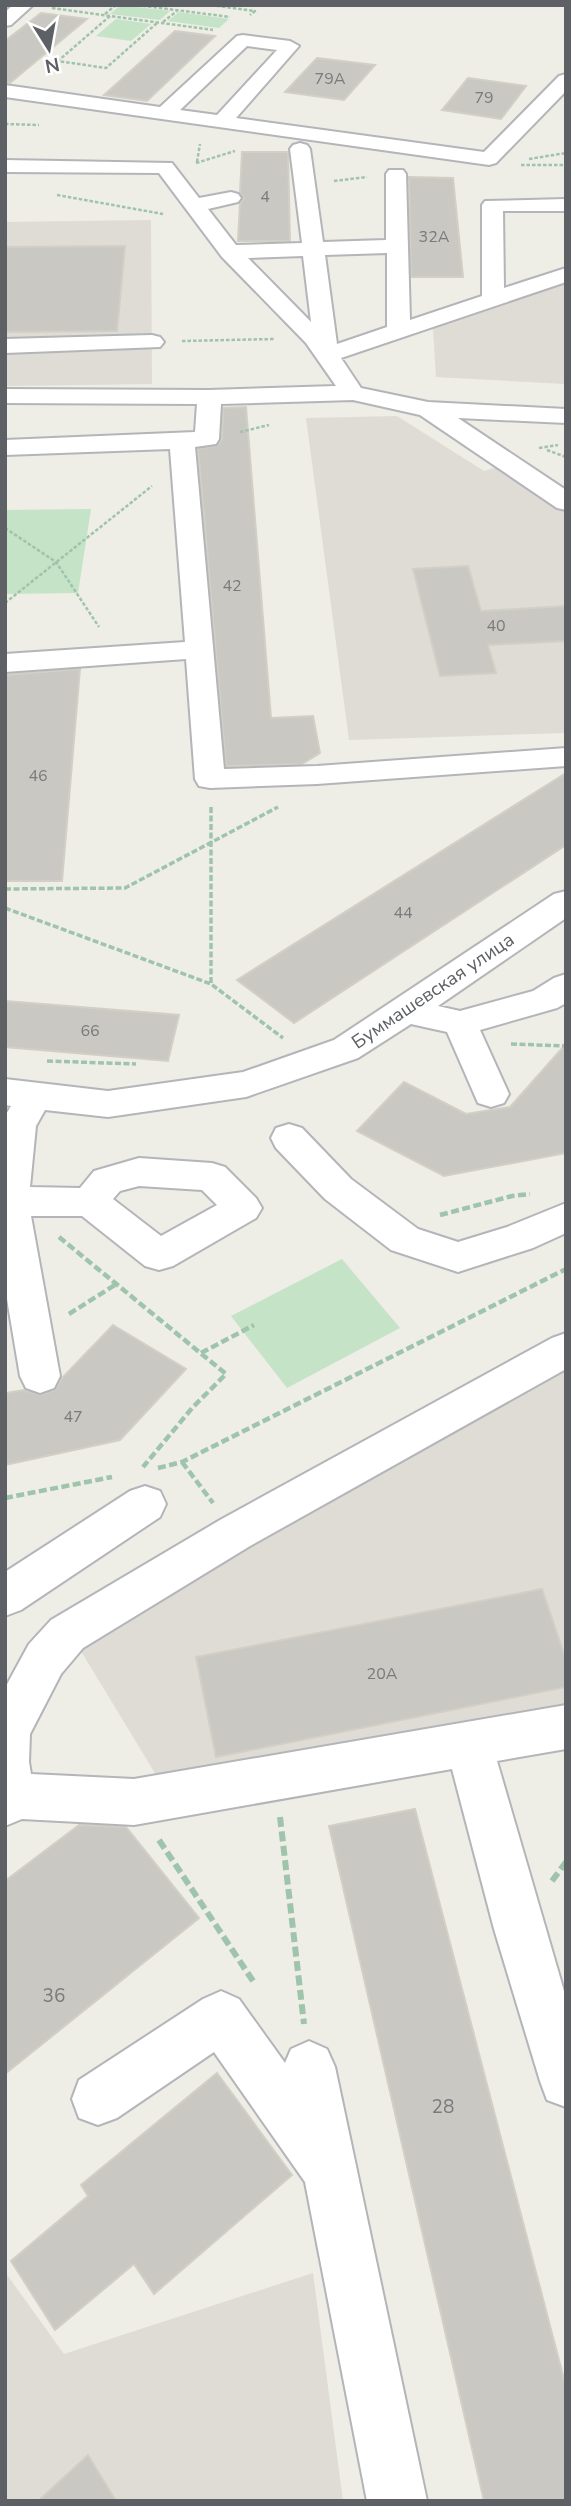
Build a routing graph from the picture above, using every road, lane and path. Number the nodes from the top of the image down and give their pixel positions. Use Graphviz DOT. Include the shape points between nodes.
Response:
graph roads {
  1 [pos="24,5"];
  2 [pos="80,5"];
  3 [pos="116,5"];
  4 [pos="137,5"];
  5 [pos="179,5"];
  6 [pos="47,7"];
  7 [pos="175,10"];
  8 [pos="73,11"];
  9 [pos="104,15"];
  10 [pos="110,16"];
  11 [pos="232,18"];
  12 [pos="5,21"];
  13 [pos="158,22"];
  14 [pos="163,23"];
  15 [pos="217,30"];
  16 [pos="566,80"];
  17 [pos="5,91"];
  18 [pos="164,114"];
  19 [pos="221,122"];
  20 [pos="198,140"];
  21 [pos="300,149"];
  22 [pos="234,151"];
  23 [pos="196,163"];
  24 [pos="517,165"];
  25 [pos="566,165"];
  26 [pos="5,166"];
  27 [pos="169,171"];
  28 [pos="396,174"];
  29 [pos="54,195"];
  30 [pos="231,198"];
  31 [pos="193,205"];
  32 [pos="566,205"];
  33 [pos="211,228"];
  34 [pos="398,247"];
  35 [pos="314,248"];
  36 [pos="230,253"];
  37 [pos="566,275"];
  38 [pos="493,301"];
  39 [pos="399,331"];
  40 [pos="152,342"];
  41 [pos="12,346"];
  42 [pos="320,346"];
  43 [pos="353,393"];
  44 [pos="8,396"];
  45 [pos="209,397"];
  46 [pos="428,409"];
  47 [pos="566,416"];
  48 [pos="5,448"];
  49 [pos="184,450"];
  50 [pos="566,502"];
  51 [pos="5,528"];
  52 [pos="56,562"];
  53 [pos="5,603"];
  54 [pos="200,650"];
  55 [pos="117,656"];
  56 [pos="5,663"];
  57 [pos="566,757"];
  58 [pos="317,775"];
  59 [pos="210,779"];
  60 [pos="213,841"];
  61 [pos="5,889"];
  62 [pos="566,902"];
  63 [pos="5,908"];
  64 [pos="211,984"];
  65 [pos="566,986"];
  66 [pos="406,1011"];
  67 [pos="464,1033"];
  68 [pos="566,1045"];
  69 [pos="276,1046"];
  70 [pos="148,1065"];
  71 [pos="27,1082"];
  72 [pos="491,1094"];
  73 [pos="289,1138"];
  74 [pos="10,1159"];
  75 [pos="7,1201"];
  76 [pos="90,1202"];
  77 [pos="552,1205"];
  78 [pos="389,1228"];
  79 [pos="566,1269"];
  80 [pos="118,1283"];
  81 [pos="254,1325"];
  82 [pos="33,1336"];
  83 [pos="566,1349"];
  84 [pos="201,1353"];
  85 [pos="40,1376"];
  86 [pos="182,1462"];
  87 [pos="143,1488"];
  88 [pos="5,1498"];
  89 [pos="235,1533"];
  90 [pos="5,1596"];
  91 [pos="566,1727"];
  92 [pos="6,1728"];
  93 [pos="469,1744"];
  94 [pos="276,1779"];
  95 [pos="9,1799"];
  96 [pos="134,1802"];
  97 [pos="256,1986"];
  98 [pos="309,2067"];
  99 [pos="566,2081"];
  100 [pos="98,2099"];
  101 [pos="331,2175"];
  102 [pos="397,2501"];
  1 -- 12 [label="street"];
  2 -- 8 [label="path"];
  3 -- 9 [label="path"];
  4 -- 7 [label="path"];
  5 -- 7 [label="path"];
  6 -- 8 [label="path"];
  7 -- 11 [label="path"];
  7 -- 14 [label="path"];
  8 -- 9 [label="path"];
  9 -- 10 [label="path"];
  10 -- 13 [label="path"];
  10 -- 13 [label="path" via="58,61 106,68"];
  13 -- 14 [label="path"];
  14 -- 15 [label="path"];
  16 -- 19 [label="street" via="489,159"];
  17 -- 18 [label="street"];
  18 -- 19 [label="street"];
  18 -- 19 [label="street" via="243,40 290,46"];
  20 -- 23 [label="path" via="201,147"];
  21 -- 35 [label="street"];
  22 -- 23 [label="path"];
  23 -- 27 [label="path"];
  24 -- 25 [label="path"];
  26 -- 27 [label="street" via="165,167"];
  27 -- 31 [label="street"];
  28 -- 34 [label="street"];
  29 -- 33 [label="path" via="167,214"];
  30 -- 31 [label="street"];
  31 -- 33 [label="street"];
  32 -- 38 [label="street" via="492,205"];
  33 -- 36 [label="street"];
  34 -- 35 [label="street"];
  34 -- 39 [label="street"];
  35 -- 36 [label="street"];
  35 -- 42 [label="street"];
  36 -- 42 [label="street"];
  37 -- 38 [label="street"];
  38 -- 39 [label="street"];
  39 -- 42 [label="street"];
  40 -- 41 [label="street"];
  40 -- 42 [label="path"];
  41 -- 44 [label="street"];
  42 -- 43 [label="street"];
  43 -- 45 [label="street"];
  43 -- 46 [label="street"];
  44 -- 45 [label="street"];
  45 -- 49 [label="street" via="207,439"];
  46 -- 47 [label="street"];
  46 -- 50 [label="street"];
  48 -- 49 [label="street"];
  49 -- 52 [label="path"];
  49 -- 54 [label="street"];
  51 -- 52 [label="path"];
  52 -- 53 [label="path"];
  52 -- 55 [label="path"];
  54 -- 55 [label="street"];
  54 -- 59 [label="street"];
  55 -- 56 [label="street"];
  57 -- 58 [label="street"];
  58 -- 59 [label="street"];
  58 -- 60 [label="path" via="317,786"];
  59 -- 60 [label="path"];
  60 -- 61 [label="path" via="125,888"];
  60 -- 64 [label="path"];
  62 -- 66 [label="street, Буммашевская улица"];
  63 -- 64 [label="path"];
  64 -- 69 [label="path" via="289,1043"];
  65 -- 67 [label="street" via="545,1000"];
  66 -- 67 [label="street"];
  66 -- 71 [label="street, Буммашевская улица" via="346,1049 246,1084 108,1104"];
  67 -- 68 [label="path"];
  67 -- 72 [label="street"];
  70 -- 71 [label="path"];
  71 -- 74 [label="street"];
  73 -- 78 [label="street" via="338,1189"];
  74 -- 75 [label="street"];
  75 -- 76 [label="street"];
  75 -- 80 [label="path"];
  75 -- 82 [label="street"];
  77 -- 78 [label="path" via="512,1196"];
  77 -- 78 [label="street" via="519,1238 458,1257 405,1240"];
  79 -- 86 [label="path"];
  80 -- 82 [label="path"];
  80 -- 84 [label="path"];
  81 -- 84 [label="path"];
  82 -- 85 [label="street"];
  83 -- 89 [label="street"];
  84 -- 87 [label="path" via="226,1374 150,1455"];
  86 -- 87 [label="path"];
  86 -- 89 [label="path"];
  87 -- 88 [label="path"];
  87 -- 90 [label="street"];
  89 -- 92 [label="street" via="66,1634 45,1659"];
  91 -- 93 [label="street"];
  92 -- 95 [label="street"];
  93 -- 94 [label="street"];
  93 -- 99 [label="street"];
  94 -- 96 [label="street"];
  94 -- 98 [label="path"];
  95 -- 96 [label="street"];
  96 -- 97 [label="path"];
  98 -- 101 [label="street"];
  100 -- 101 [label="street" via="221,2017"];
  101 -- 102 [label="street"];
}
